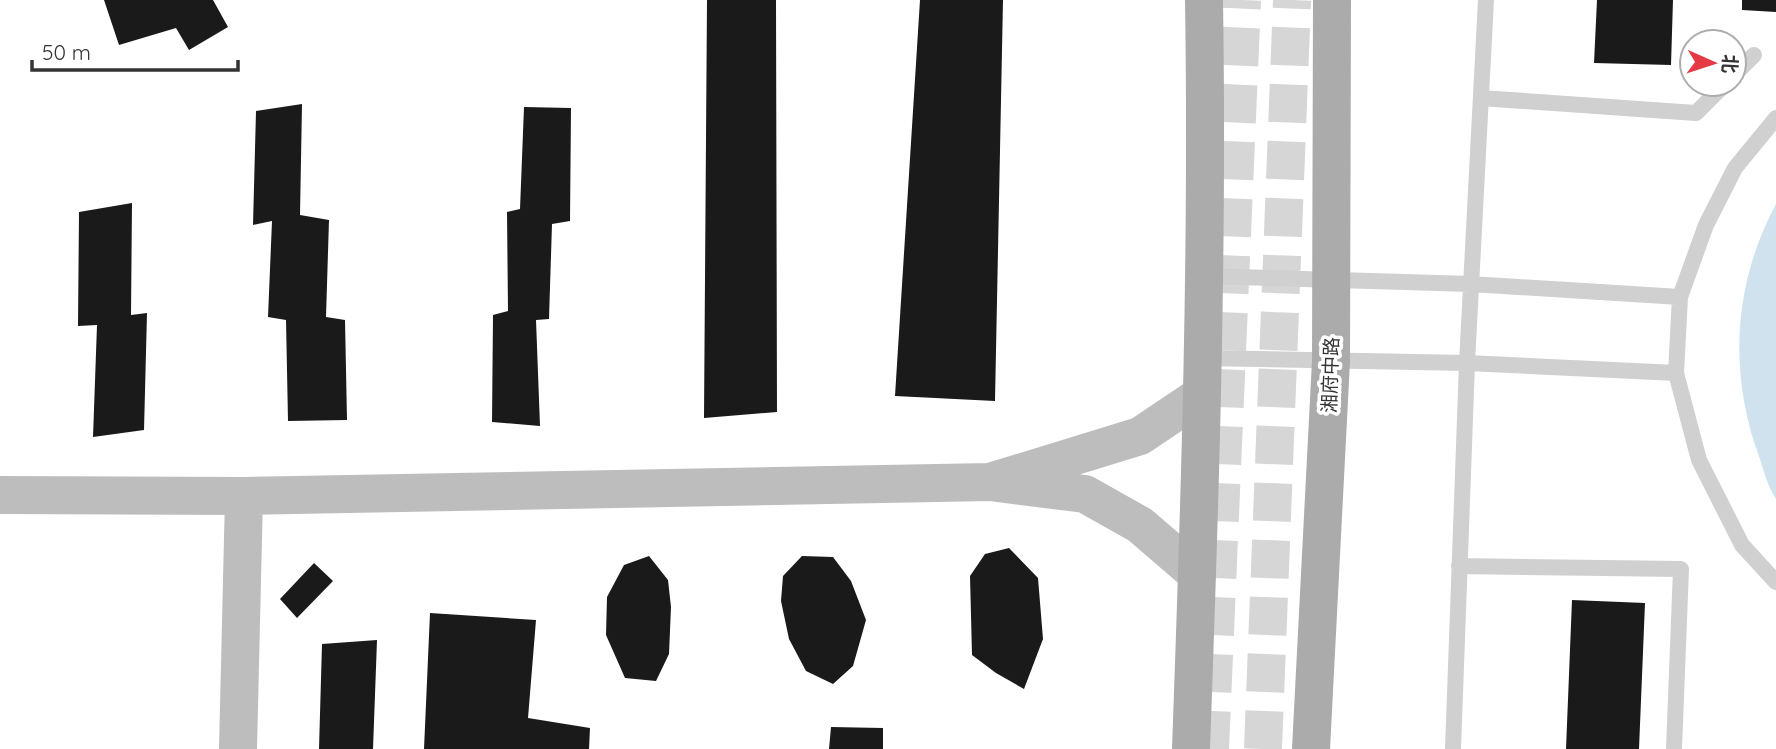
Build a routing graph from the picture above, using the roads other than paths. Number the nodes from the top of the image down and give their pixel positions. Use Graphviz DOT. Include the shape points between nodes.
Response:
graph roads {
  1 [pos="1204,0"];
  2 [pos="1332,0"];
  3 [pos="1486,0"];
  4 [pos="1754,55"];
  5 [pos="1748,61"];
  6 [pos="1711,98"];
  7 [pos="1480,99"];
  8 [pos="1776,118"];
  9 [pos="1203,276"];
  10 [pos="1333,280"];
  11 [pos="1471,284"];
  12 [pos="1681,297"];
  13 [pos="1331,361"];
  14 [pos="1467,363"];
  15 [pos="1676,373"];
  16 [pos="1202,376"];
  17 [pos="990,482"];
  18 [pos="0,495"];
  19 [pos="244,496"];
  20 [pos="1459,566"];
  21 [pos="1197,574"];
  22 [pos="1776,582"];
  23 [pos="238,749"];
  24 [pos="1191,749"];
  25 [pos="1311,749"];
  26 [pos="1452,749"];
  27 [pos="1674,749"];
  1 -- 9 [label="main road"];
  2 -- 10 [label="main road, 湘府中路"];
  3 -- 7 [label="lane"];
  4 -- 5 [label="lane"];
  6 -- 7 [label="lane" via="1696,113"];
  7 -- 11 [label="lane"];
  8 -- 12 [label="lane" via="1735,168 1706,225"];
  9 -- 10 [label="lane"];
  9 -- 16 [label="main road"];
  10 -- 11 [label="lane"];
  10 -- 13 [label="main road, 湘府中路"];
  11 -- 12 [label="lane"];
  11 -- 14 [label="lane"];
  12 -- 15 [label="lane"];
  13 -- 14 [label="lane"];
  13 -- 16 [label="lane"];
  13 -- 25 [label="main road, 湘府中路"];
  14 -- 15 [label="lane"];
  14 -- 20 [label="lane"];
  15 -- 22 [label="lane" via="1699,460 1742,545"];
  16 -- 17 [label="street" via="1140,436"];
  16 -- 21 [label="main road"];
  17 -- 19 [label="street"];
  17 -- 21 [label="street" via="1085,494 1140,525"];
  18 -- 19 [label="street"];
  19 -- 23 [label="street"];
  20 -- 26 [label="lane"];
  20 -- 27 [label="lane" via="1681,569"];
  21 -- 24 [label="main road"];
}
